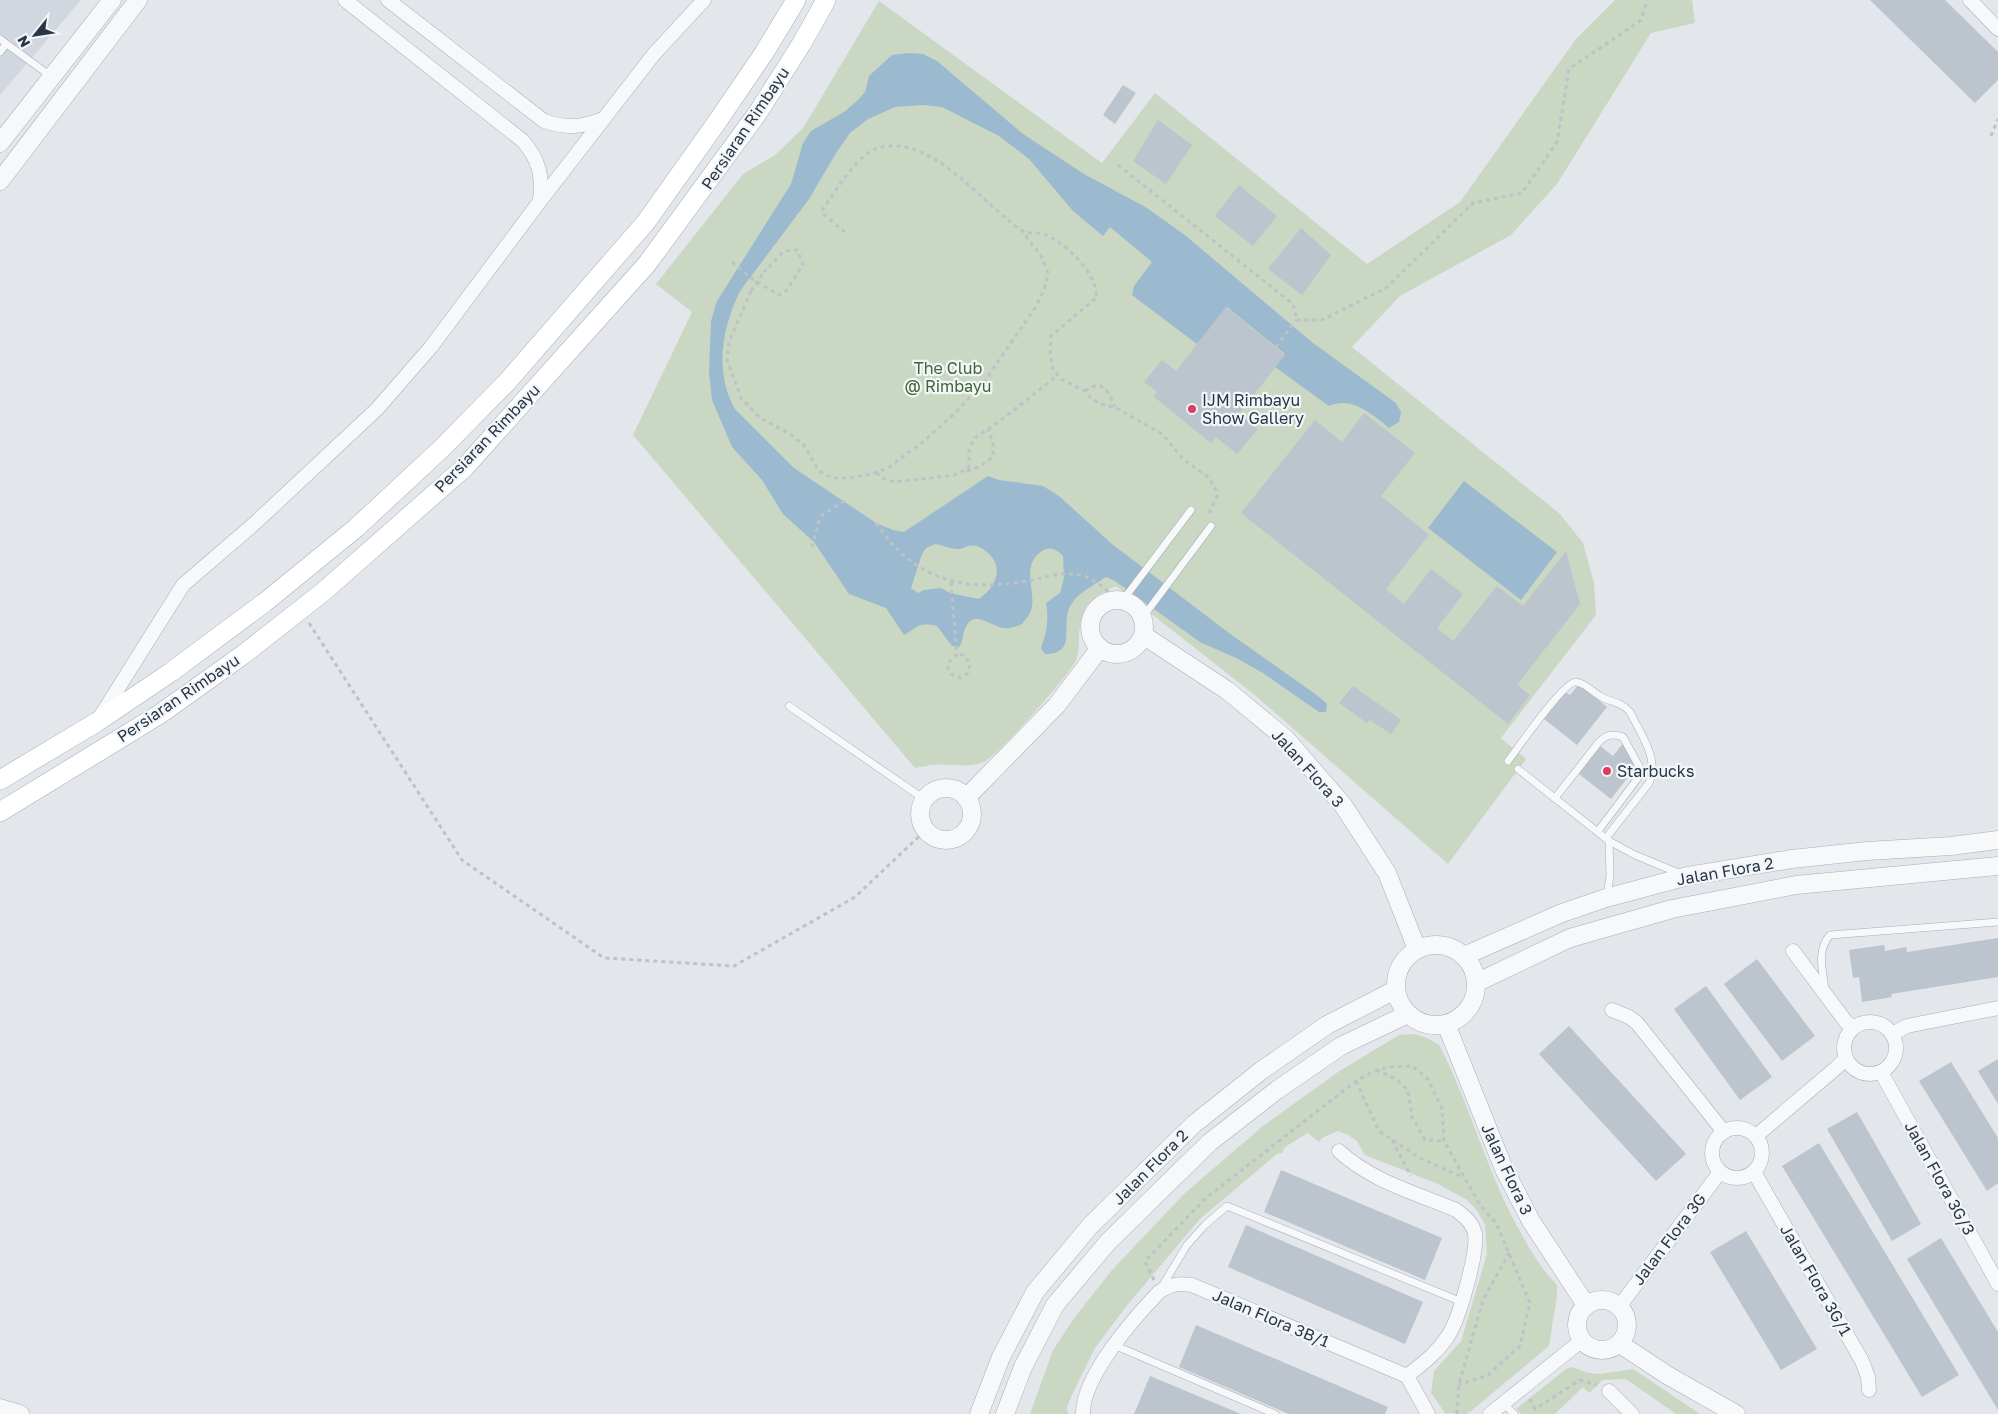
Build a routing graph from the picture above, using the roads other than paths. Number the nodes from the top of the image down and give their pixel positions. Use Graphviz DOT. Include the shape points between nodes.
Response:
graph roads {
  1 [pos="112,0"];
  2 [pos="138,0"];
  3 [pos="345,0"];
  4 [pos="388,0"];
  5 [pos="704,0"];
  6 [pos="796,0"];
  7 [pos="826,0"];
  8 [pos="1970,0"];
  9 [pos="1998,29"];
  10 [pos="3,42"];
  11 [pos="0,52"];
  12 [pos="52,77"];
  13 [pos="604,119"];
  14 [pos="0,143"];
  15 [pos="0,181"];
  16 [pos="540,201"];
  17 [pos="1190,510"];
  18 [pos="1211,526"];
  19 [pos="1121,599"];
  20 [pos="1145,615"];
  21 [pos="1143,635"];
  22 [pos="1100,648"];
  23 [pos="789,706"];
  24 [pos="97,722"];
  25 [pos="1508,761"];
  26 [pos="1518,769"];
  27 [pos="0,780"];
  28 [pos="966,798"];
  29 [pos="1556,798"];
  30 [pos="924,800"];
  31 [pos="0,812"];
  32 [pos="1598,831"];
  33 [pos="1607,839"];
  34 [pos="1998,840"];
  35 [pos="1998,866"];
  36 [pos="1688,876"];
  37 [pos="1606,898"];
  38 [pos="1998,922"];
  39 [pos="1418,949"];
  40 [pos="1793,951"];
  41 [pos="1464,956"];
  42 [pos="1476,983"];
  43 [pos="1395,990"];
  44 [pos="1826,995"];
  45 [pos="1998,1008"];
  46 [pos="1612,1010"];
  47 [pos="1408,1014"];
  48 [pos="1446,1024"];
  49 [pos="1853,1027"];
  50 [pos="1892,1034"];
  51 [pos="1846,1058"];
  52 [pos="1881,1072"];
  53 [pos="1724,1132"];
  54 [pos="1756,1136"];
  55 [pos="1339,1151"];
  56 [pos="1720,1172"];
  57 [pos="1754,1172"];
  58 [pos="1998,1284"];
  59 [pos="1159,1292"];
  60 [pos="1462,1302"];
  61 [pos="1586,1305"];
  62 [pos="1619,1307"];
  63 [pos="1581,1341"];
  64 [pos="1620,1344"];
  65 [pos="1114,1345"];
  66 [pos="1407,1376"];
  67 [pos="1869,1390"];
  68 [pos="1609,1391"];
  69 [pos="1504,1404"];
  70 [pos="0,1408"];
  71 [pos="20,1414"];
  72 [pos="979,1414"];
  73 [pos="1005,1414"];
  74 [pos="1083,1414"];
  75 [pos="1275,1414"];
  76 [pos="1428,1414"];
  77 [pos="1490,1414"];
  78 [pos="1514,1414"];
  79 [pos="1632,1414"];
  80 [pos="1736,1414"];
  1 -- 12 [label="street"];
  2 -- 15 [label="street"];
  3 -- 16 [label="street" via="524,141 541,173"];
  4 -- 13 [label="street" via="544,121 572,127"];
  5 -- 13 [label="street" via="654,54"];
  6 -- 24 [label="main road, Persiaran Rimbayu" via="764,53 646,222 500,388 441,449 287,585 171,672"];
  7 -- 31 [label="main road, Persiaran Rimbayu" via="759,111 647,264 465,466 301,610 160,714"];
  8 -- 9 [label="street"];
  10 -- 11 [label="lane"];
  10 -- 12 [label="lane"];
  12 -- 14 [label="street"];
  13 -- 16 [label="street"];
  16 -- 24 [label="street" via="431,347 377,409 183,585"];
  17 -- 19 [label="lane"];
  18 -- 20 [label="lane"];
  19 -- 20 [label="street"];
  19 -- 22 [label="street" via="1098,607 1090,623"];
  20 -- 21 [label="street"];
  21 -- 22 [label="street" via="1139,643 1125,653 1116,654"];
  21 -- 39 [label="street, Jalan Flora 3" via="1228,691 1286,739 1342,805 1387,873"];
  22 -- 28 [label="street" via="1057,705"];
  23 -- 30 [label="lane"];
  24 -- 27 [label="main road, Persiaran Rimbayu"];
  25 -- 33 [label="lane" via="1571,683 1576,682 1599,696 1626,706 1651,757 1653,774"];
  26 -- 29 [label="lane"];
  28 -- 30 [label="street" via="960,792 945,788 936,789"];
  28 -- 30 [label="street" via="972,815 970,823 958,836 950,839 941,839 926,830 920,815"];
  29 -- 32 [label="lane"];
  29 -- 32 [label="lane" via="1598,742 1612,734 1622,737 1641,774"];
  32 -- 33 [label="lane"];
  33 -- 36 [label="lane" via="1635,855"];
  33 -- 37 [label="lane" via="1610,876"];
  34 -- 36 [label="street, Jalan Flora 2" via="1801,858"];
  35 -- 42 [label="street, Jalan Flora 2" via="1796,885 1672,909 1570,938"];
  36 -- 37 [label="street, Jalan Flora 2"];
  37 -- 41 [label="street, Jalan Flora 2" via="1562,913"];
  38 -- 44 [label="lane" via="1830,935 1821,952"];
  39 -- 41 [label="street" via="1430,945 1443,946"];
  39 -- 43 [label="street" via="1400,967"];
  40 -- 44 [label="street"];
  41 -- 42 [label="street" via="1473,970"];
  42 -- 48 [label="street" via="1468,1009"];
  43 -- 47 [label="street"];
  43 -- 72 [label="street, Jalan Flora 2" via="1328,1026 1262,1070 1194,1124 1090,1226 1035,1292 1000,1356"];
  44 -- 49 [label="street"];
  45 -- 50 [label="street" via="1907,1026"];
  46 -- 53 [label="street" via="1637,1023"];
  47 -- 48 [label="street" via="1426,1024"];
  47 -- 73 [label="street, Jalan Flora 2" via="1340,1046 1277,1090 1210,1142 1108,1242 1055,1305 1023,1367"];
  48 -- 61 [label="street, Jalan Flora 3" via="1504,1169 1531,1221"];
  49 -- 50 [label="street" via="1870,1021 1883,1025"];
  49 -- 51 [label="street" via="1844,1045"];
  50 -- 52 [label="street" via="1895,1055"];
  51 -- 52 [label="street" via="1860,1072"];
  51 -- 54 [label="street"];
  52 -- 58 [label="street, Jalan Flora 3G/3"];
  53 -- 54 [label="street" via="1737,1128"];
  53 -- 56 [label="street" via="1712,1151 1715,1166"];
  54 -- 57 [label="street" via="1762,1158"];
  55 -- 60 [label="street" via="1352,1164 1367,1172 1456,1210 1467,1219 1476,1243"];
  56 -- 57 [label="street" via="1737,1179"];
  56 -- 62 [label="street, Jalan Flora 3G"];
  57 -- 67 [label="street, Jalan Flora 3G/1" via="1862,1361"];
  59 -- 60 [label="lane" via="1187,1244 1227,1206"];
  59 -- 65 [label="street, Jalan Flora 3B/1"];
  59 -- 66 [label="street, Jalan Flora 3B/1" via="1169,1285 1192,1285"];
  60 -- 66 [label="street" via="1449,1336 1435,1353"];
  61 -- 62 [label="street" via="1607,1300"];
  61 -- 63 [label="street" via="1577,1318"];
  62 -- 64 [label="street" via="1627,1328"];
  63 -- 64 [label="street" via="1587,1347 1604,1351"];
  63 -- 69 [label="street"];
  64 -- 80 [label="street" via="1666,1375"];
  65 -- 74 [label="street, Jalan Flora 3B/1" via="1087,1390 1082,1404"];
  65 -- 75 [label="lane"];
  66 -- 76 [label="street"];
  68 -- 79 [label="street"];
  69 -- 77 [label="street"];
  69 -- 78 [label="lane"];
  70 -- 71 [label="street"];
}
